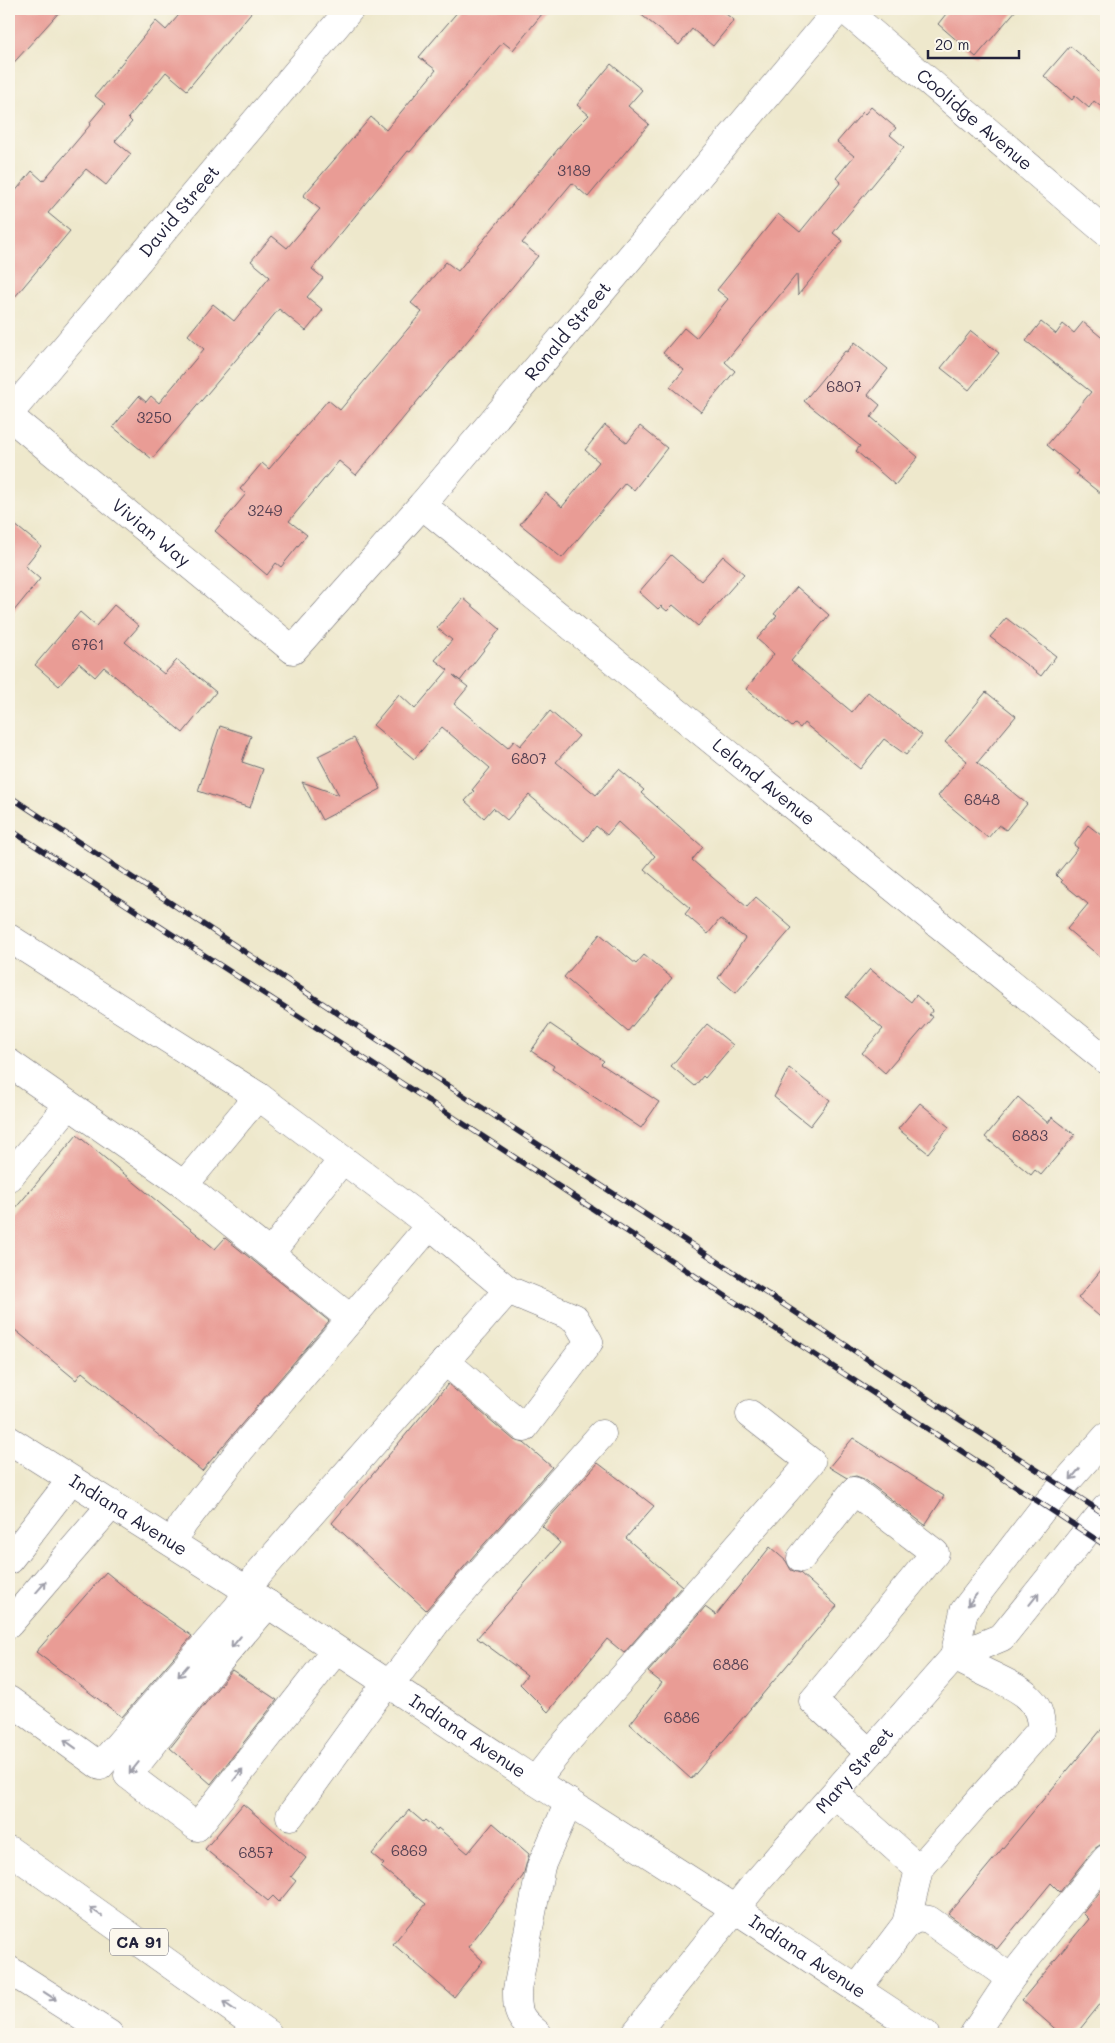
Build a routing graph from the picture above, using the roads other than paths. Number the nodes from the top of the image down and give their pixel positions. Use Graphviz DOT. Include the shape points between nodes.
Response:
graph roads {
  1 [pos="350,9"];
  2 [pos="838,9"];
  3 [pos="844,9"];
  4 [pos="1106,232"];
  5 [pos="9,415"];
  6 [pos="422,505"];
  7 [pos="293,650"];
  8 [pos="9,938"];
  9 [pos="1106,1060"];
  10 [pos="9,1063"];
  11 [pos="258,1096"];
  12 [pos="68,1106"];
  13 [pos="342,1160"];
  14 [pos="9,1177"];
  15 [pos="184,1185"];
  16 [pos="430,1225"];
  17 [pos="270,1254"];
  18 [pos="508,1290"];
  19 [pos="351,1319"];
  20 [pos="445,1361"];
  21 [pos="750,1414"];
  22 [pos="602,1434"];
  23 [pos="1106,1437"];
  24 [pos="9,1440"];
  25 [pos="72,1480"];
  26 [pos="1106,1508"];
  27 [pos="106,1511"];
  28 [pos="173,1543"];
  29 [pos="801,1558"];
  30 [pos="9,1560"];
  31 [pos="251,1601"];
  32 [pos="9,1624"];
  33 [pos="336,1650"];
  34 [pos="954,1657"];
  35 [pos="388,1684"];
  36 [pos="9,1700"];
  37 [pos="870,1753"];
  38 [pos="536,1781"];
  39 [pos="834,1794"];
  40 [pos="569,1802"];
  41 [pos="290,1816"];
  42 [pos="9,1850"];
  43 [pos="1106,1859"];
  44 [pos="919,1869"];
  45 [pos="735,1909"];
  46 [pos="906,1924"];
  47 [pos="9,1970"];
  48 [pos="1011,1978"];
  49 [pos="857,1989"];
  50 [pos="109,2034"];
  51 [pos="268,2034"];
  52 [pos="538,2034"];
  53 [pos="635,2034"];
  54 [pos="925,2034"];
  55 [pos="974,2034"];
  1 -- 5 [label="main road, David Street"];
  2 -- 6 [label="main road, Ronald Street"];
  3 -- 4 [label="main road, Coolidge Avenue"];
  5 -- 7 [label="main road, Vivian Way"];
  6 -- 7 [label="main road, Ronald Street"];
  6 -- 9 [label="main road, Leland Avenue"];
  8 -- 11 [label="main road"];
  10 -- 12 [label="main road"];
  11 -- 13 [label="main road"];
  11 -- 15 [label="main road"];
  12 -- 14 [label="main road"];
  12 -- 15 [label="main road"];
  13 -- 16 [label="main road"];
  13 -- 17 [label="main road"];
  15 -- 17 [label="main road"];
  16 -- 18 [label="main road"];
  16 -- 19 [label="main road"];
  17 -- 19 [label="main road"];
  18 -- 20 [label="main road"];
  18 -- 20 [label="main road" via="575,1318 589,1342 524,1428"];
  19 -- 28 [label="main road" via="240,1449 183,1524"];
  20 -- 31 [label="main road" via="258,1574"];
  21 -- 38 [label="main road" via="811,1462"];
  22 -- 35 [label="main road" via="438,1620"];
  23 -- 34 [label="main road, Mary Street, one-way" via="1045,1506 964,1611"];
  24 -- 25 [label="main road, Indiana Avenue"];
  25 -- 27 [label="main road, Indiana Avenue"];
  25 -- 30 [label="main road"];
  34 -- 26 [label="main road, Mary Street, one-way" via="1002,1637"];
  27 -- 28 [label="main road, Indiana Avenue"];
  32 -- 27 [label="main road, one-way"];
  28 -- 31 [label="main road, Indiana Avenue"];
  29 -- 37 [label="main road" via="854,1491 935,1553 813,1701"];
  31 -- 33 [label="main road, Indiana Avenue"];
  31 -- 33 [label="main road, one-way" via="216,1665 128,1775 197,1828"];
  31 -- 36 [label="main road, one-way" via="100,1766"];
  33 -- 35 [label="main road, Indiana Avenue"];
  34 -- 37 [label="main road, Mary Street"];
  34 -- 44 [label="main road" via="1022,1690 1036,1706 1041,1730"];
  35 -- 38 [label="main road, Indiana Avenue"];
  35 -- 41 [label="main road"];
  37 -- 39 [label="main road, Mary Street"];
  38 -- 40 [label="main road, Indiana Avenue"];
  39 -- 44 [label="main road"];
  39 -- 45 [label="main road, Mary Street"];
  40 -- 45 [label="main road, Indiana Avenue"];
  40 -- 52 [label="main road" via="541,1866 517,1990 517,2009"];
  51 -- 42 [label="main road, CA 91, one-way"];
  43 -- 48 [label="main road"];
  44 -- 46 [label="main road"];
  45 -- 49 [label="main road, Indiana Avenue"];
  45 -- 53 [label="main road, Mary Street"];
  46 -- 48 [label="main road" via="918,1918 929,1920"];
  46 -- 49 [label="main road"];
  47 -- 50 [label="main road, one-way"];
  48 -- 55 [label="main road"];
  49 -- 54 [label="main road, Indiana Avenue"];
}
